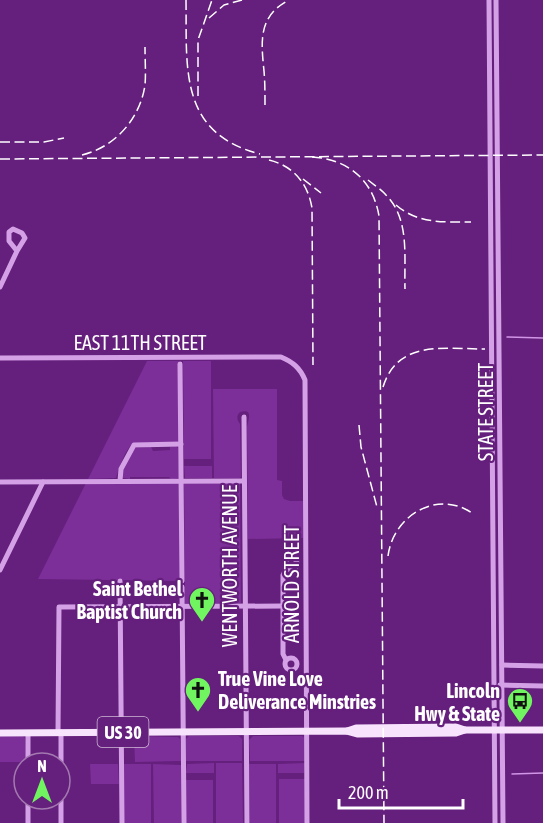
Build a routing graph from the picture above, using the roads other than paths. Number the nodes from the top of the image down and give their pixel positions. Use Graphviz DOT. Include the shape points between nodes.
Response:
graph roads {
  1 [pos="489,0"];
  2 [pos="496,0"];
  3 [pos="17,250"];
  4 [pos="0,287"];
  5 [pos="281,357"];
  6 [pos="0,358"];
  7 [pos="180,364"];
  8 [pos="244,417"];
  9 [pos="181,444"];
  10 [pos="120,481"];
  11 [pos="182,481"];
  12 [pos="244,481"];
  13 [pos="0,482"];
  14 [pos="43,482"];
  15 [pos="286,569"];
  16 [pos="0,570"];
  17 [pos="120,581"];
  18 [pos="182,606"];
  19 [pos="245,606"];
  20 [pos="283,606"];
  21 [pos="120,607"];
  22 [pos="286,660"];
  23 [pos="502,665"];
  24 [pos="543,666"];
  25 [pos="495,685"];
  26 [pos="502,685"];
  27 [pos="543,686"];
  28 [pos="498,730"];
  29 [pos="543,730"];
  30 [pos="246,731"];
  31 [pos="307,731"];
  32 [pos="59,732"];
  33 [pos="121,732"];
  34 [pos="183,732"];
  35 [pos="0,733"];
  36 [pos="28,733"];
  37 [pos="28,751"];
  38 [pos="61,823"];
  39 [pos="122,823"];
  40 [pos="184,823"];
  41 [pos="247,823"];
  42 [pos="307,823"];
  43 [pos="495,823"];
  44 [pos="503,823"];
  1 -- 25 [label="street, STATE STREET"];
  2 -- 23 [label="street, STATE STREET"];
  3 -- 4 [label="street"];
  5 -- 6 [label="street, EAST 11TH STREET"];
  5 -- 31 [label="street, ARNOLD STREET" via="292,362 305,380"];
  7 -- 9 [label="street"];
  8 -- 12 [label="street, WENTWORTH AVENUE"];
  9 -- 10 [label="street" via="134,445 121,467"];
  9 -- 11 [label="street"];
  10 -- 11 [label="street"];
  10 -- 14 [label="street"];
  11 -- 12 [label="street"];
  11 -- 18 [label="street"];
  12 -- 19 [label="street, WENTWORTH AVENUE"];
  13 -- 14 [label="street"];
  14 -- 16 [label="street"];
  15 -- 20 [label="street"];
  17 -- 21 [label="street"];
  18 -- 19 [label="street"];
  18 -- 21 [label="street"];
  18 -- 34 [label="street"];
  19 -- 20 [label="street"];
  19 -- 30 [label="street, WENTWORTH AVENUE"];
  20 -- 22 [label="street"];
  21 -- 32 [label="street" via="59,607"];
  21 -- 33 [label="street"];
  23 -- 24 [label="street"];
  23 -- 26 [label="street, STATE STREET"];
  25 -- 26 [label="street"];
  25 -- 28 [label="street, STATE STREET"];
  26 -- 27 [label="street"];
  26 -- 28 [label="street, STATE STREET"];
  28 -- 29 [label="main road, US 30"];
  28 -- 31 [label="main road, US 30" via="366,734"];
  28 -- 43 [label="street, STATE STREET"];
  28 -- 44 [label="street, STATE STREET"];
  30 -- 31 [label="main road, US 30"];
  30 -- 34 [label="main road, US 30"];
  30 -- 41 [label="street, WENTWORTH AVENUE"];
  31 -- 42 [label="street, ARNOLD STREET"];
  32 -- 33 [label="main road, US 30"];
  32 -- 36 [label="main road, US 30"];
  32 -- 38 [label="street"];
  33 -- 34 [label="main road, US 30"];
  33 -- 39 [label="street"];
  34 -- 40 [label="street"];
  35 -- 36 [label="main road, US 30"];
  36 -- 37 [label="street"];
}
